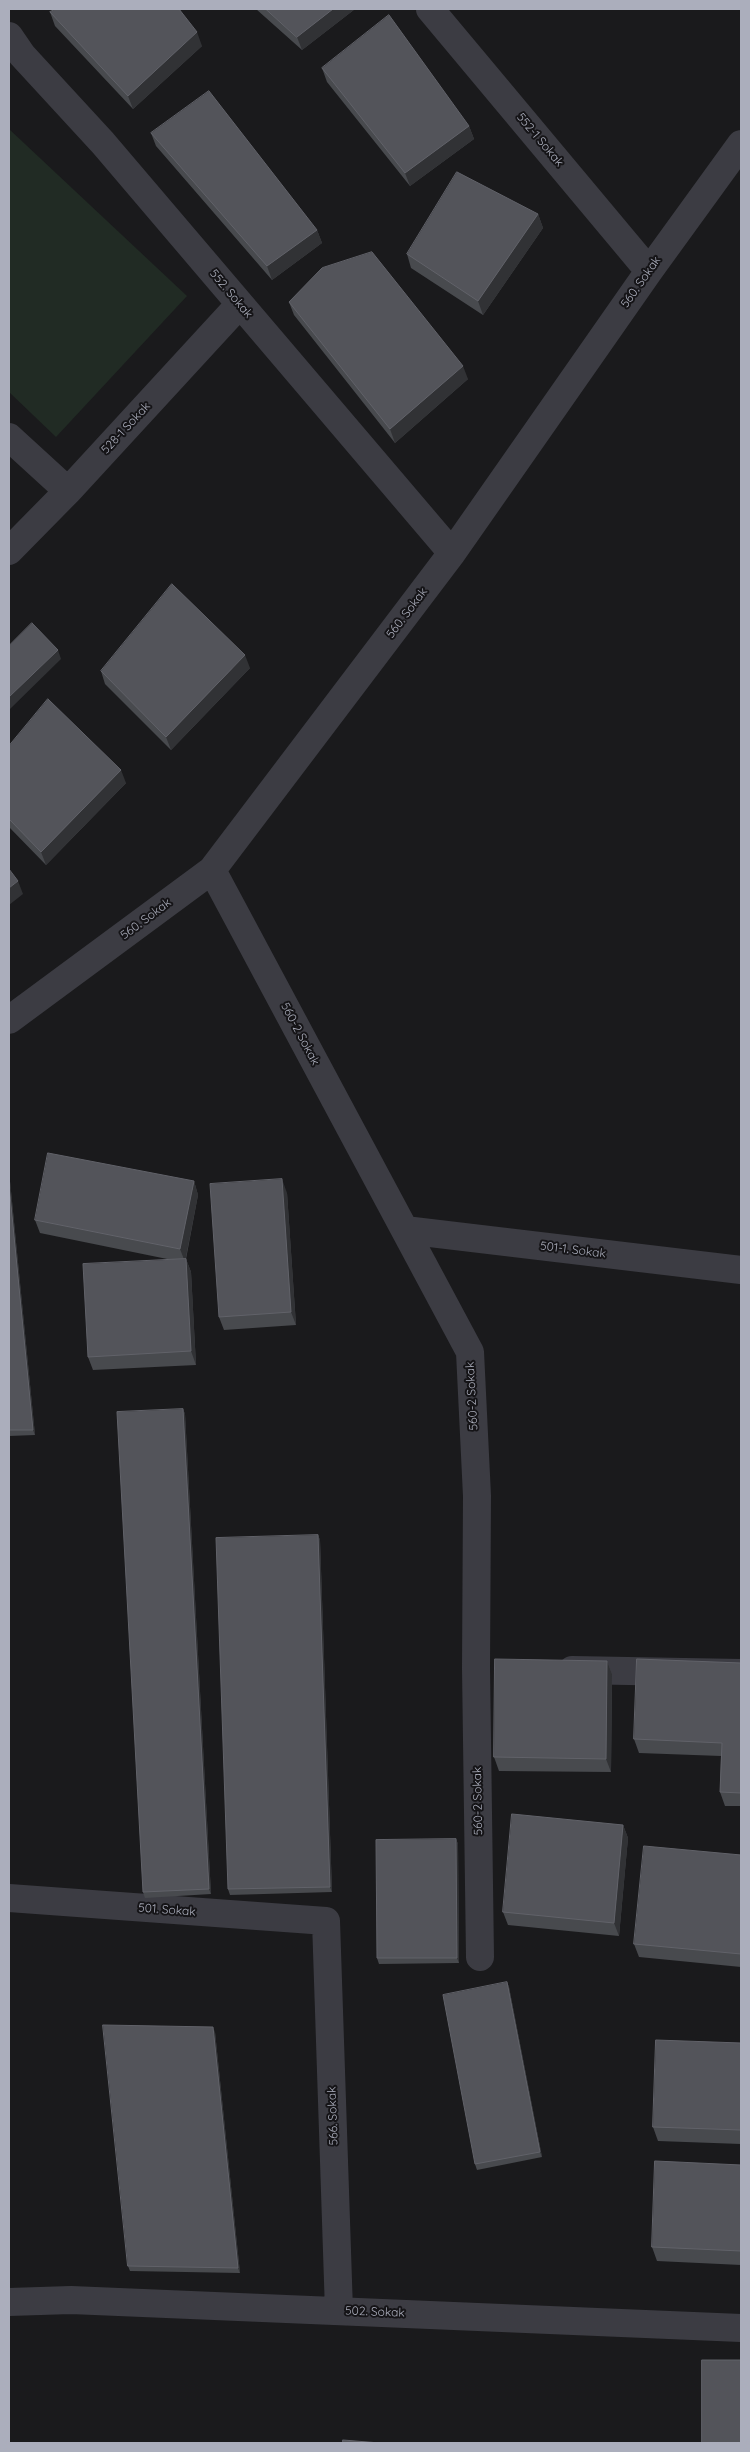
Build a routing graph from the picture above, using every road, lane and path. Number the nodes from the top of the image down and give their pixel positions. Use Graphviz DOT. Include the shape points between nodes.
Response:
graph roads {
  1 [pos="430,9"];
  2 [pos="13,53"];
  3 [pos="741,144"];
  4 [pos="649,271"];
  5 [pos="240,304"];
  6 [pos="9,437"];
  7 [pos="68,492"];
  8 [pos="9,550"];
  9 [pos="452,553"];
  10 [pos="212,870"];
  11 [pos="9,1020"];
  12 [pos="405,1230"];
  13 [pos="741,1270"];
  14 [pos="476,1668"];
  15 [pos="505,1669"];
  16 [pos="544,1670"];
  17 [pos="741,1673"];
  18 [pos="9,1898"];
  19 [pos="326,1921"];
  20 [pos="480,1957"];
  21 [pos="9,2302"];
  22 [pos="339,2311"];
  23 [pos="741,2328"];
  1 -- 4 [label="street, 552-1 Sokak"];
  2 -- 5 [label="street, 552. Sokak" via="103,143"];
  3 -- 4 [label="street, 560. Sokak"];
  4 -- 9 [label="street, 560. Sokak"];
  5 -- 7 [label="street, 528-1 Sokak"];
  5 -- 9 [label="street, 552. Sokak"];
  6 -- 7 [label="street"];
  7 -- 8 [label="street, 528-1 Sokak"];
  9 -- 10 [label="street, 560. Sokak"];
  10 -- 11 [label="street, 560. Sokak"];
  10 -- 12 [label="street, 560-2 Sokak"];
  12 -- 13 [label="street, 501-1. Sokak"];
  12 -- 14 [label="street, 560-2 Sokak" via="470,1352 477,1496"];
  14 -- 15 [label="street"];
  14 -- 20 [label="street, 560-2 Sokak"];
  16 -- 17 [label="street"];
  18 -- 19 [label="street, 501. Sokak"];
  19 -- 22 [label="street, 566. Sokak"];
  21 -- 22 [label="street, 502. Sokak" via="71,2300"];
  22 -- 23 [label="street, 502. Sokak"];
}
